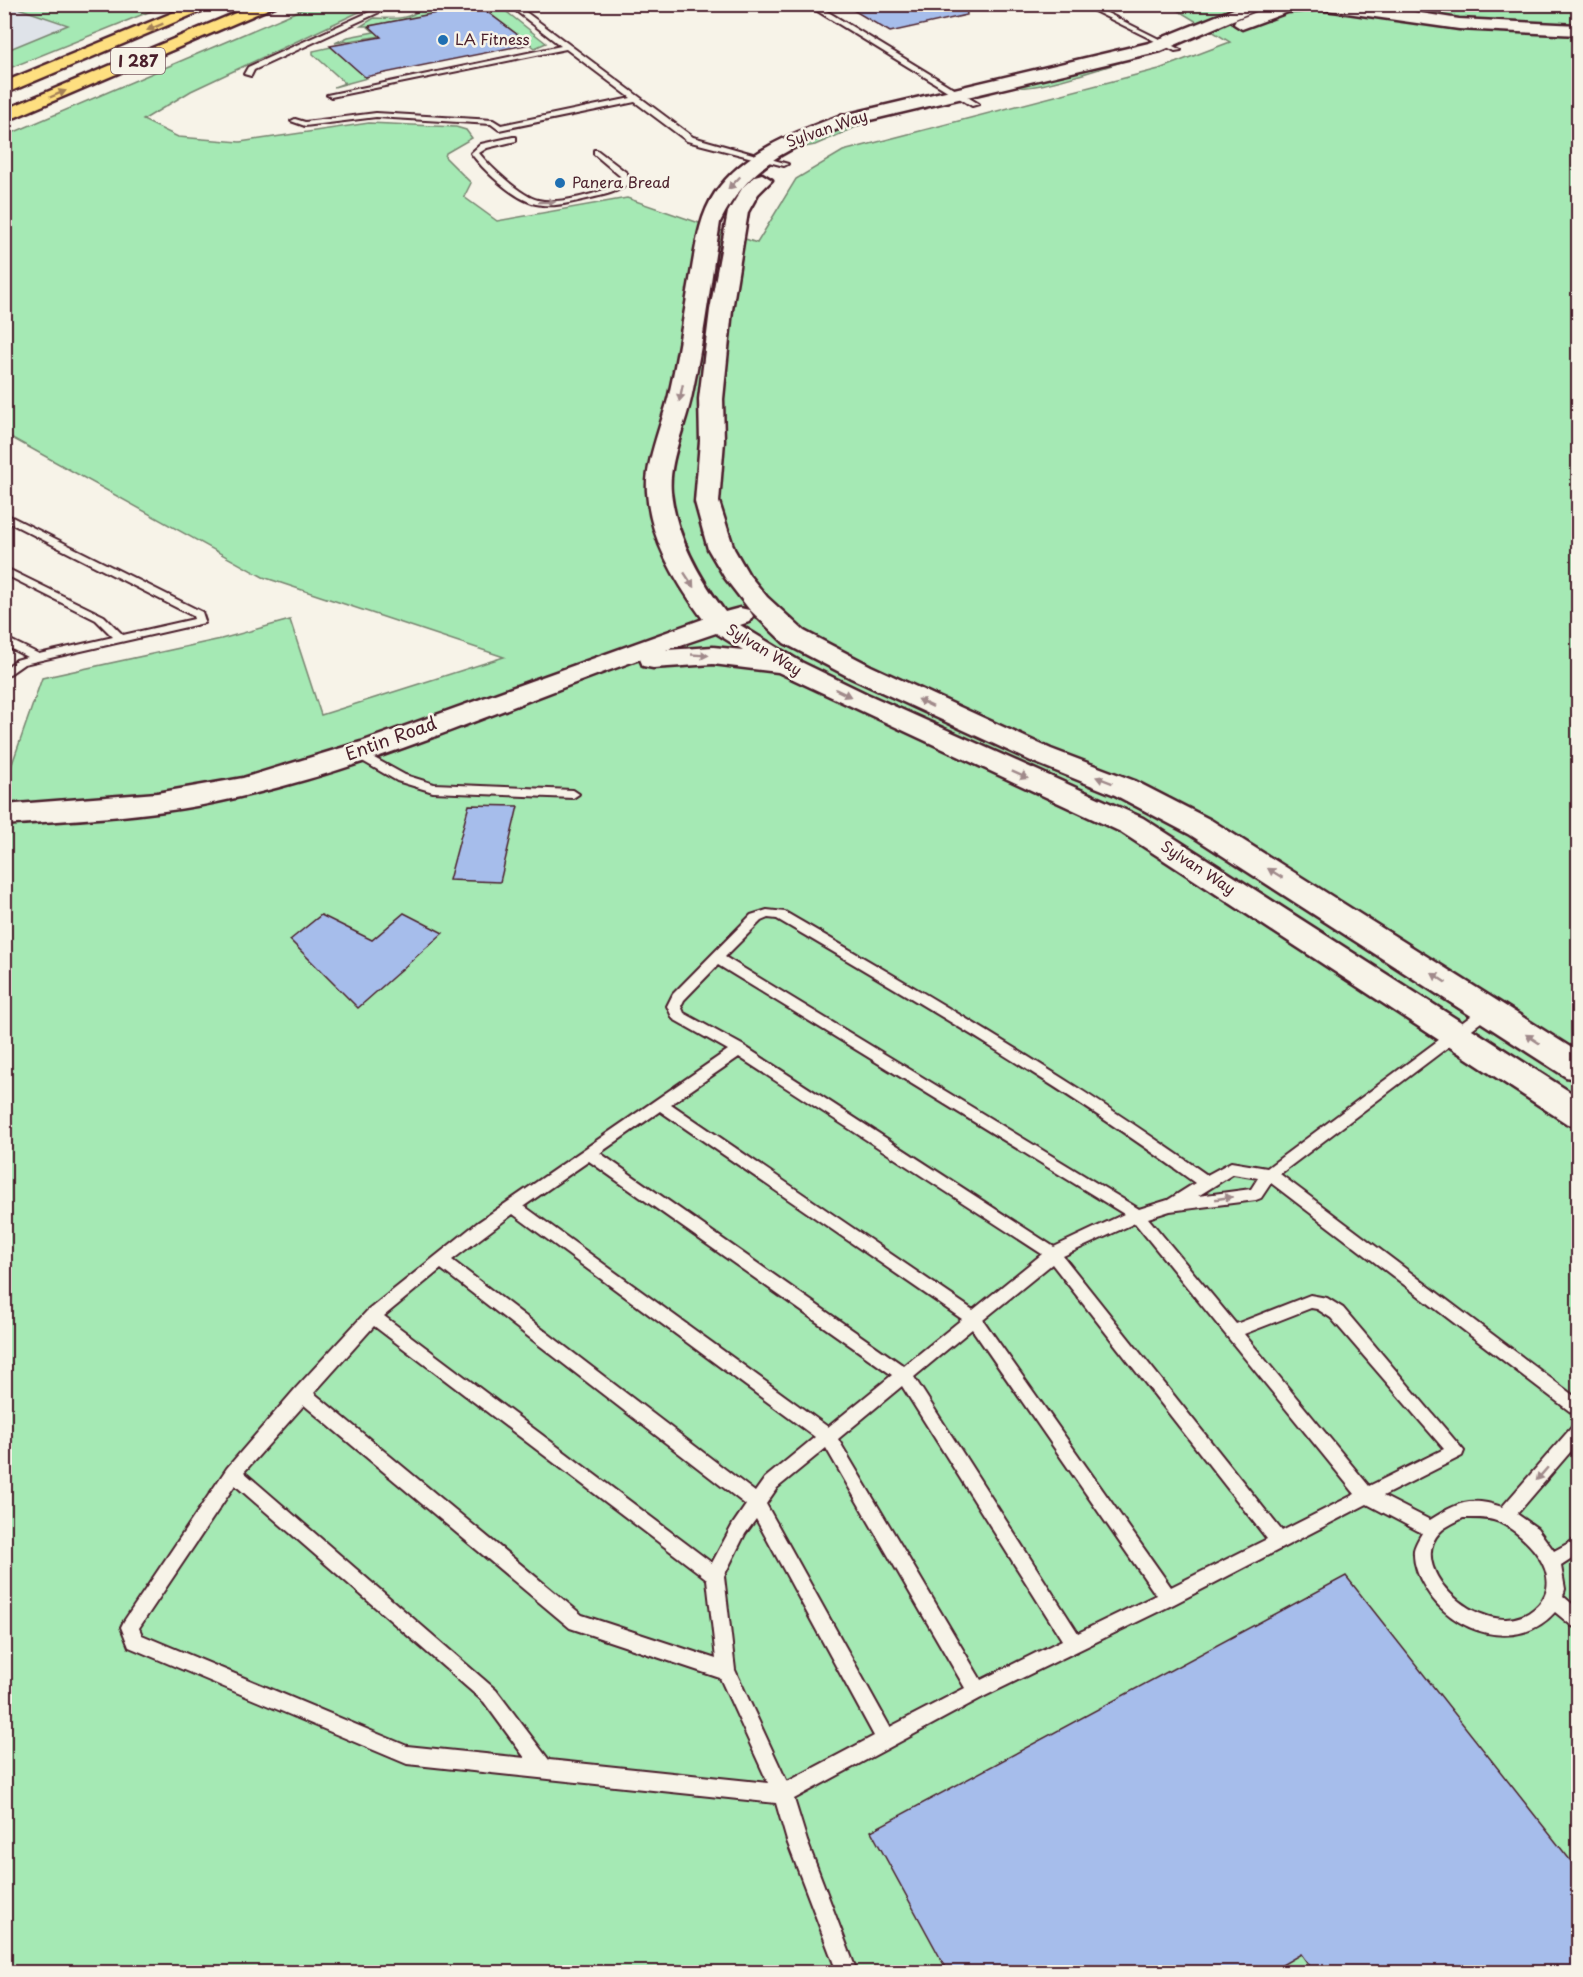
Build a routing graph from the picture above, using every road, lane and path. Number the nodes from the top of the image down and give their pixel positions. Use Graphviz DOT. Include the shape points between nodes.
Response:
graph roads {
  1 [pos="210,4"];
  2 [pos="273,4"];
  3 [pos="394,4"];
  4 [pos="510,4"];
  5 [pos="809,4"];
  6 [pos="1083,4"];
  7 [pos="1262,4"];
  8 [pos="1319,4"];
  9 [pos="1382,4"];
  10 [pos="1537,28"];
  11 [pos="1578,30"];
  12 [pos="566,47"];
  13 [pos="1169,47"];
  14 [pos="248,74"];
  15 [pos="4,89"];
  16 [pos="331,95"];
  17 [pos="637,99"];
  18 [pos="966,99"];
  19 [pos="4,117"];
  20 [pos="295,121"];
  21 [pos="513,139"];
  22 [pos="597,152"];
  23 [pos="772,161"];
  24 [pos="511,171"];
  25 [pos="499,174"];
  26 [pos="710,299"];
  27 [pos="4,516"];
  28 [pos="4,570"];
  29 [pos="764,609"];
  30 [pos="719,623"];
  31 [pos="4,640"];
  32 [pos="122,640"];
  33 [pos="37,658"];
  34 [pos="580,672"];
  35 [pos="4,675"];
  36 [pos="812,678"];
  37 [pos="356,752"];
  38 [pos="573,794"];
  39 [pos="4,815"];
  40 [pos="717,958"];
  41 [pos="1488,1010"];
  42 [pos="1455,1033"];
  43 [pos="739,1050"];
  44 [pos="1578,1068"];
  45 [pos="660,1104"];
  46 [pos="1578,1114"];
  47 [pos="589,1153"];
  48 [pos="1269,1174"];
  49 [pos="1207,1183"];
  50 [pos="1170,1205"];
  51 [pos="513,1206"];
  52 [pos="1137,1215"];
  53 [pos="1053,1254"];
  54 [pos="441,1260"];
  55 [pos="373,1316"];
  56 [pos="974,1319"];
  57 [pos="1233,1332"];
  58 [pos="903,1374"];
  59 [pos="302,1393"];
  60 [pos="1578,1408"];
  61 [pos="1578,1432"];
  62 [pos="828,1437"];
  63 [pos="233,1473"];
  64 [pos="1367,1496"];
  65 [pos="756,1503"];
  66 [pos="1505,1516"];
  67 [pos="1430,1529"];
  68 [pos="1279,1541"];
  69 [pos="1578,1546"];
  70 [pos="1552,1562"];
  71 [pos="715,1575"];
  72 [pos="1168,1598"];
  73 [pos="1553,1599"];
  74 [pos="1578,1620"];
  75 [pos="1075,1644"];
  76 [pos="726,1671"];
  77 [pos="977,1691"];
  78 [pos="886,1739"];
  79 [pos="545,1770"];
  80 [pos="783,1794"];
  81 [pos="847,1972"];
  1 -- 15 [label="highway, I 287, one-way"];
  19 -- 2 [label="highway, I 287, one-way"];
  3 -- 14 [label="lane" via="251,69"];
  4 -- 12 [label="lane"];
  5 -- 18 [label="lane"];
  6 -- 13 [label="lane"];
  7 -- 13 [label="street, Sylvan Way"];
  8 -- 10 [label="street, Sylvan Way" via="1470,26"];
  8 -- 13 [label="street, Sylvan Way" via="1275,10"];
  9 -- 10 [label="street"];
  10 -- 11 [label="street"];
  12 -- 16 [label="lane"];
  12 -- 17 [label="lane"];
  13 -- 18 [label="street, Sylvan Way" via="1106,72"];
  17 -- 20 [label="lane" via="499,128 493,122 382,116 305,124"];
  17 -- 23 [label="lane" via="690,139"];
  18 -- 23 [label="street, Sylvan Way"];
  21 -- 25 [label="lane" via="484,146 475,153"];
  25 -- 22 [label="lane, one-way" via="527,199 540,203 612,190 625,183 624,174"];
  23 -- 26 [label="street, Sylvan Way" via="738,212"];
  24 -- 25 [label="lane"];
  26 -- 29 [label="street, Sylvan Way" via="712,441 707,501 721,549 738,578"];
  26 -- 30 [label="street, Sylvan Way, one-way" via="681,394 659,492 666,525 686,577"];
  27 -- 32 [label="lane" via="198,614 200,621"];
  28 -- 32 [label="lane" via="100,618"];
  29 -- 30 [label="street, Entin Road"];
  41 -- 29 [label="street, Sylvan Way, one-way" via="1200,826 1125,788 1041,755 861,672 794,637"];
  30 -- 34 [label="street, Entin Road"];
  30 -- 36 [label="street, Sylvan Way"];
  31 -- 33 [label="lane"];
  32 -- 33 [label="lane"];
  33 -- 35 [label="lane" via="20,662"];
  34 -- 36 [label="street, one-way" via="687,655 742,658"];
  34 -- 37 [label="street, Entin Road"];
  36 -- 42 [label="street, Sylvan Way, one-way" via="1132,825"];
  37 -- 38 [label="lane" via="401,778 433,788"];
  37 -- 39 [label="street, Entin Road" via="246,787 190,797"];
  40 -- 43 [label="lane" via="678,997 674,1006 678,1016"];
  40 -- 49 [label="lane" via="756,918 780,915 1007,1048 1136,1130"];
  40 -- 52 [label="lane"];
  41 -- 42 [label="lane"];
  44 -- 41 [label="street, Sylvan Way, one-way"];
  42 -- 46 [label="street, Sylvan Way"];
  42 -- 48 [label="lane"];
  43 -- 45 [label="lane"];
  43 -- 53 [label="lane"];
  45 -- 47 [label="lane"];
  45 -- 56 [label="lane"];
  47 -- 51 [label="lane"];
  47 -- 58 [label="lane"];
  48 -- 49 [label="lane" via="1232,1168"];
  50 -- 48 [label="lane, one-way" via="1256,1194"];
  48 -- 60 [label="lane"];
  49 -- 50 [label="lane"];
  50 -- 52 [label="lane"];
  51 -- 54 [label="lane"];
  51 -- 62 [label="lane"];
  52 -- 53 [label="lane"];
  52 -- 57 [label="lane"];
  53 -- 56 [label="lane"];
  53 -- 68 [label="lane"];
  54 -- 55 [label="lane"];
  54 -- 65 [label="lane"];
  55 -- 59 [label="lane"];
  55 -- 71 [label="lane"];
  56 -- 58 [label="lane"];
  56 -- 72 [label="lane"];
  57 -- 64 [label="lane"];
  57 -- 64 [label="lane" via="1310,1300 1321,1303 1337,1313 1456,1451"];
  58 -- 62 [label="lane"];
  58 -- 75 [label="lane"];
  59 -- 63 [label="lane"];
  59 -- 76 [label="lane" via="576,1622"];
  61 -- 66 [label="lane, one-way"];
  62 -- 65 [label="lane" via="771,1483"];
  62 -- 77 [label="lane"];
  63 -- 79 [label="lane" via="490,1696"];
  63 -- 79 [label="lane" via="129,1627 135,1641 407,1755"];
  64 -- 67 [label="lane"];
  64 -- 68 [label="lane"];
  65 -- 71 [label="lane"];
  65 -- 78 [label="lane"];
  66 -- 67 [label="lane" via="1461,1510 1443,1517"];
  66 -- 70 [label="lane" via="1540,1543"];
  67 -- 73 [label="lane" via="1422,1546 1423,1565 1431,1585 1445,1603 1464,1617 1508,1628 1527,1624 1543,1614"];
  68 -- 72 [label="lane"];
  69 -- 70 [label="lane"];
  70 -- 73 [label="lane" via="1556,1581"];
  71 -- 76 [label="lane"];
  72 -- 75 [label="lane"];
  73 -- 74 [label="lane"];
  75 -- 77 [label="lane"];
  76 -- 80 [label="lane"];
  77 -- 78 [label="lane"];
  78 -- 80 [label="lane"];
  79 -- 80 [label="lane"];
  80 -- 81 [label="lane"];
}
